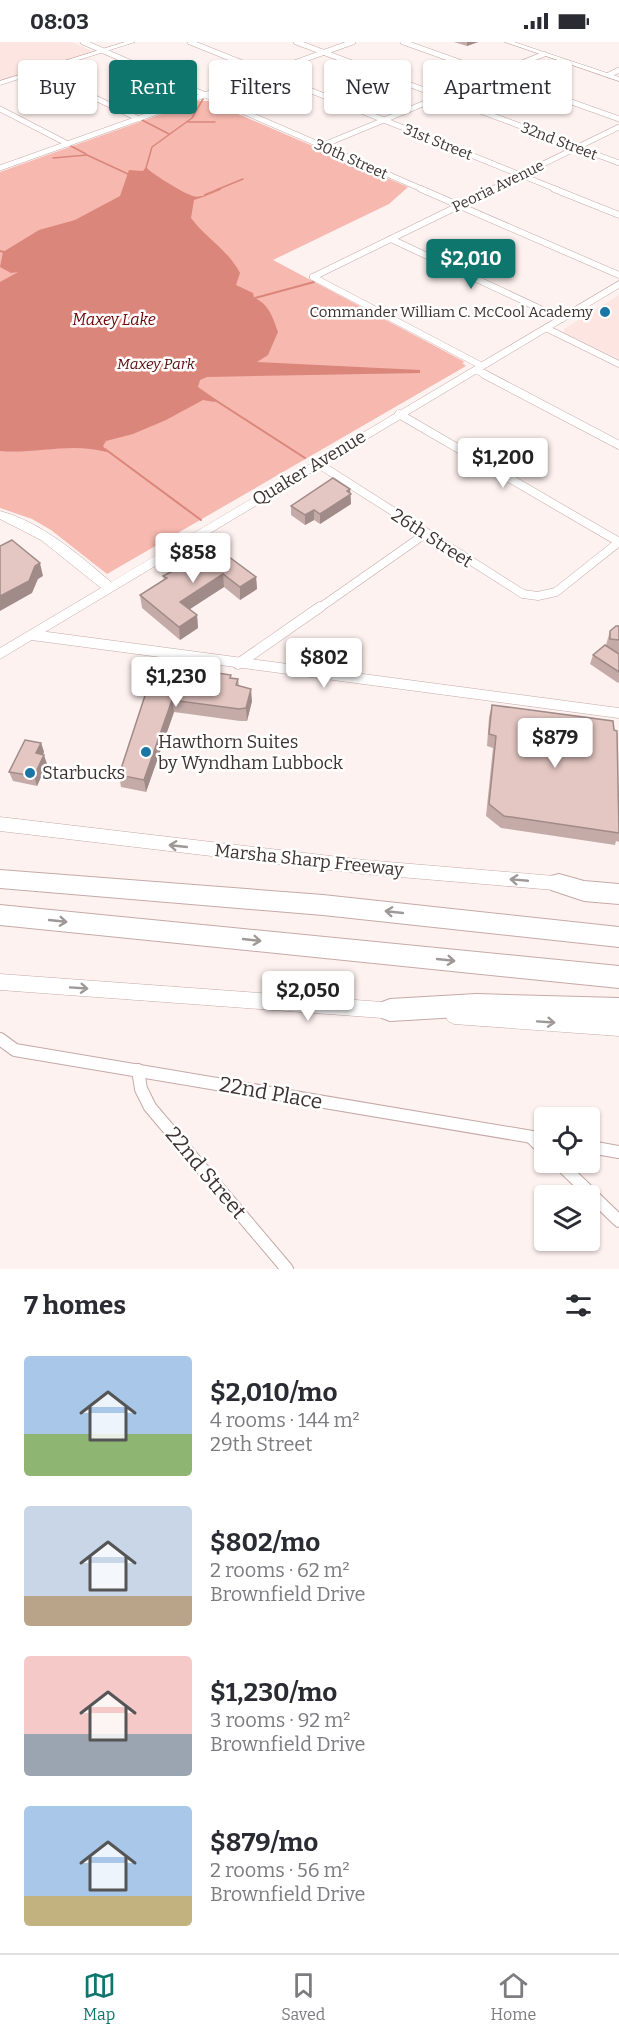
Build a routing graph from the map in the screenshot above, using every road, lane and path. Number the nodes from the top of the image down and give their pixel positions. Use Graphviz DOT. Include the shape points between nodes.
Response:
graph roads {
  1 [pos="83,42"];
  2 [pos="132,42"];
  3 [pos="190,42"];
  4 [pos="296,42"];
  5 [pos="353,42"];
  6 [pos="403,42"];
  7 [pos="508,42"];
  8 [pos="104,51"];
  9 [pos="324,52"];
  10 [pos="544,54"];
  11 [pos="75,60"];
  12 [pos="235,60"];
  13 [pos="302,60"];
  14 [pos="454,60"];
  15 [pos="529,60"];
  16 [pos="619,70"];
  17 [pos="609,75"];
  18 [pos="18,78"];
  19 [pos="619,79"];
  20 [pos="0,84"];
  21 [pos="423,89"];
  22 [pos="312,91"];
  23 [pos="209,94"];
  24 [pos="205,95"];
  25 [pos="97,98"];
  26 [pos="572,102"];
  27 [pos="423,104"];
  28 [pos="0,109"];
  29 [pos="489,114"];
  30 [pos="139,118"];
  31 [pos="619,119"];
  32 [pos="384,120"];
  33 [pos="619,127"];
  34 [pos="68,144"];
  35 [pos="321,146"];
  36 [pos="577,147"];
  37 [pos="619,163"];
  38 [pos="0,168"];
  39 [pos="520,175"];
  40 [pos="458,206"];
  41 [pos="619,215"];
  42 [pos="391,239"];
  43 [pos="619,275"];
  44 [pos="619,284"];
  45 [pos="561,319"];
  46 [pos="546,328"];
  47 [pos="619,364"];
  48 [pos="479,368"];
  49 [pos="399,414"];
  50 [pos="619,445"];
  51 [pos="316,463"];
  52 [pos="0,515"];
  53 [pos="425,534"];
  54 [pos="619,542"];
  55 [pos="110,588"];
  56 [pos="32,635"];
  57 [pos="0,654"];
  58 [pos="238,664"];
  59 [pos="619,713"];
  60 [pos="0,824"];
  61 [pos="0,879"];
  62 [pos="559,883"];
  63 [pos="619,886"];
  64 [pos="619,894"];
  65 [pos="0,915"];
  66 [pos="619,937"];
  67 [pos="619,977"];
  68 [pos="0,982"];
  69 [pos="619,1009"];
  70 [pos="390,1010"];
  71 [pos="619,1027"];
  72 [pos="0,1039"];
  73 [pos="138,1070"];
  74 [pos="531,1137"];
  75 [pos="534,1137"];
  76 [pos="534,1140"];
  77 [pos="600,1149"];
  78 [pos="619,1152"];
  79 [pos="569,1173"];
  80 [pos="619,1221"];
  81 [pos="287,1269"];
  1 -- 8 [label="street, 30th Street"];
  2 -- 8 [label="main road"];
  3 -- 12 [label="street, 31st Street"];
  4 -- 9 [label="street, 32nd Street"];
  5 -- 9 [label="street"];
  6 -- 14 [label="street"];
  7 -- 10 [label="main road"];
  8 -- 11 [label="main road"];
  8 -- 24 [label="street, 30th Street"];
  9 -- 13 [label="street"];
  9 -- 21 [label="street, 32nd Street"];
  10 -- 15 [label="street"];
  10 -- 17 [label="main road"];
  16 -- 17 [label="street"];
  17 -- 19 [label="main road"];
  18 -- 20 [label="main road"];
  22 -- 32 [label="street, 31st Street"];
  23 -- 24 [label="street"];
  24 -- 30 [label="street"];
  24 -- 35 [label="street, 30th Street"];
  25 -- 30 [label="street"];
  26 -- 31 [label="street"];
  27 -- 32 [label="street"];
  28 -- 34 [label="street"];
  29 -- 36 [label="street, 32nd Street"];
  30 -- 34 [label="street"];
  32 -- 35 [label="street"];
  32 -- 39 [label="street, 31st Street"];
  33 -- 36 [label="street, Peoria Avenue"];
  34 -- 38 [label="street"];
  35 -- 40 [label="street, 30th Street"];
  36 -- 37 [label="street, 32nd Street"];
  36 -- 39 [label="street, Peoria Avenue"];
  39 -- 40 [label="street, Peoria Avenue"];
  39 -- 41 [label="street, 31st Street"];
  40 -- 42 [label="street, Peoria Avenue"];
  40 -- 43 [label="street, 30th Street"];
  42 -- 45 [label="street"];
  42 -- 48 [label="street, Peoria Avenue" via="314,277"];
  44 -- 45 [label="main road, Quaker Avenue"];
  45 -- 46 [label="main road, Quaker Avenue"];
  46 -- 47 [label="street"];
  46 -- 48 [label="main road, Quaker Avenue"];
  48 -- 49 [label="main road, Quaker Avenue"];
  48 -- 50 [label="street"];
  49 -- 51 [label="main road, Quaker Avenue"];
  49 -- 54 [label="street"];
  51 -- 53 [label="street, 26th Street"];
  51 -- 55 [label="main road, Quaker Avenue"];
  52 -- 55 [label="main road" via="52,540"];
  53 -- 54 [label="street, 26th Street" via="516,591 531,596 554,593"];
  53 -- 58 [label="street"];
  55 -- 56 [label="main road, Quaker Avenue"];
  56 -- 57 [label="main road, Quaker Avenue"];
  56 -- 58 [label="street"];
  58 -- 59 [label="street"];
  62 -- 60 [label="main road, Marsha Sharp Freeway, one-way" via="364,867"];
  66 -- 61 [label="highway, one-way" via="323,905"];
  62 -- 63 [label="main road, Marsha Sharp Freeway"];
  62 -- 64 [label="highway" via="584,891"];
  65 -- 67 [label="highway, one-way"];
  68 -- 70 [label="main road, one-way"];
  69 -- 70 [label="highway" via="476,1005"];
  70 -- 71 [label="main road, one-way"];
  72 -- 73 [label="street, 22nd Place" via="15,1050"];
  73 -- 74 [label="street, 22nd Place"];
  73 -- 81 [label="street, 22nd Street" via="141,1089 150,1107"];
  74 -- 75 [label="street, 22nd Place"];
  74 -- 76 [label="street"];
  77 -- 78 [label="street"];
  79 -- 80 [label="street"];
}
